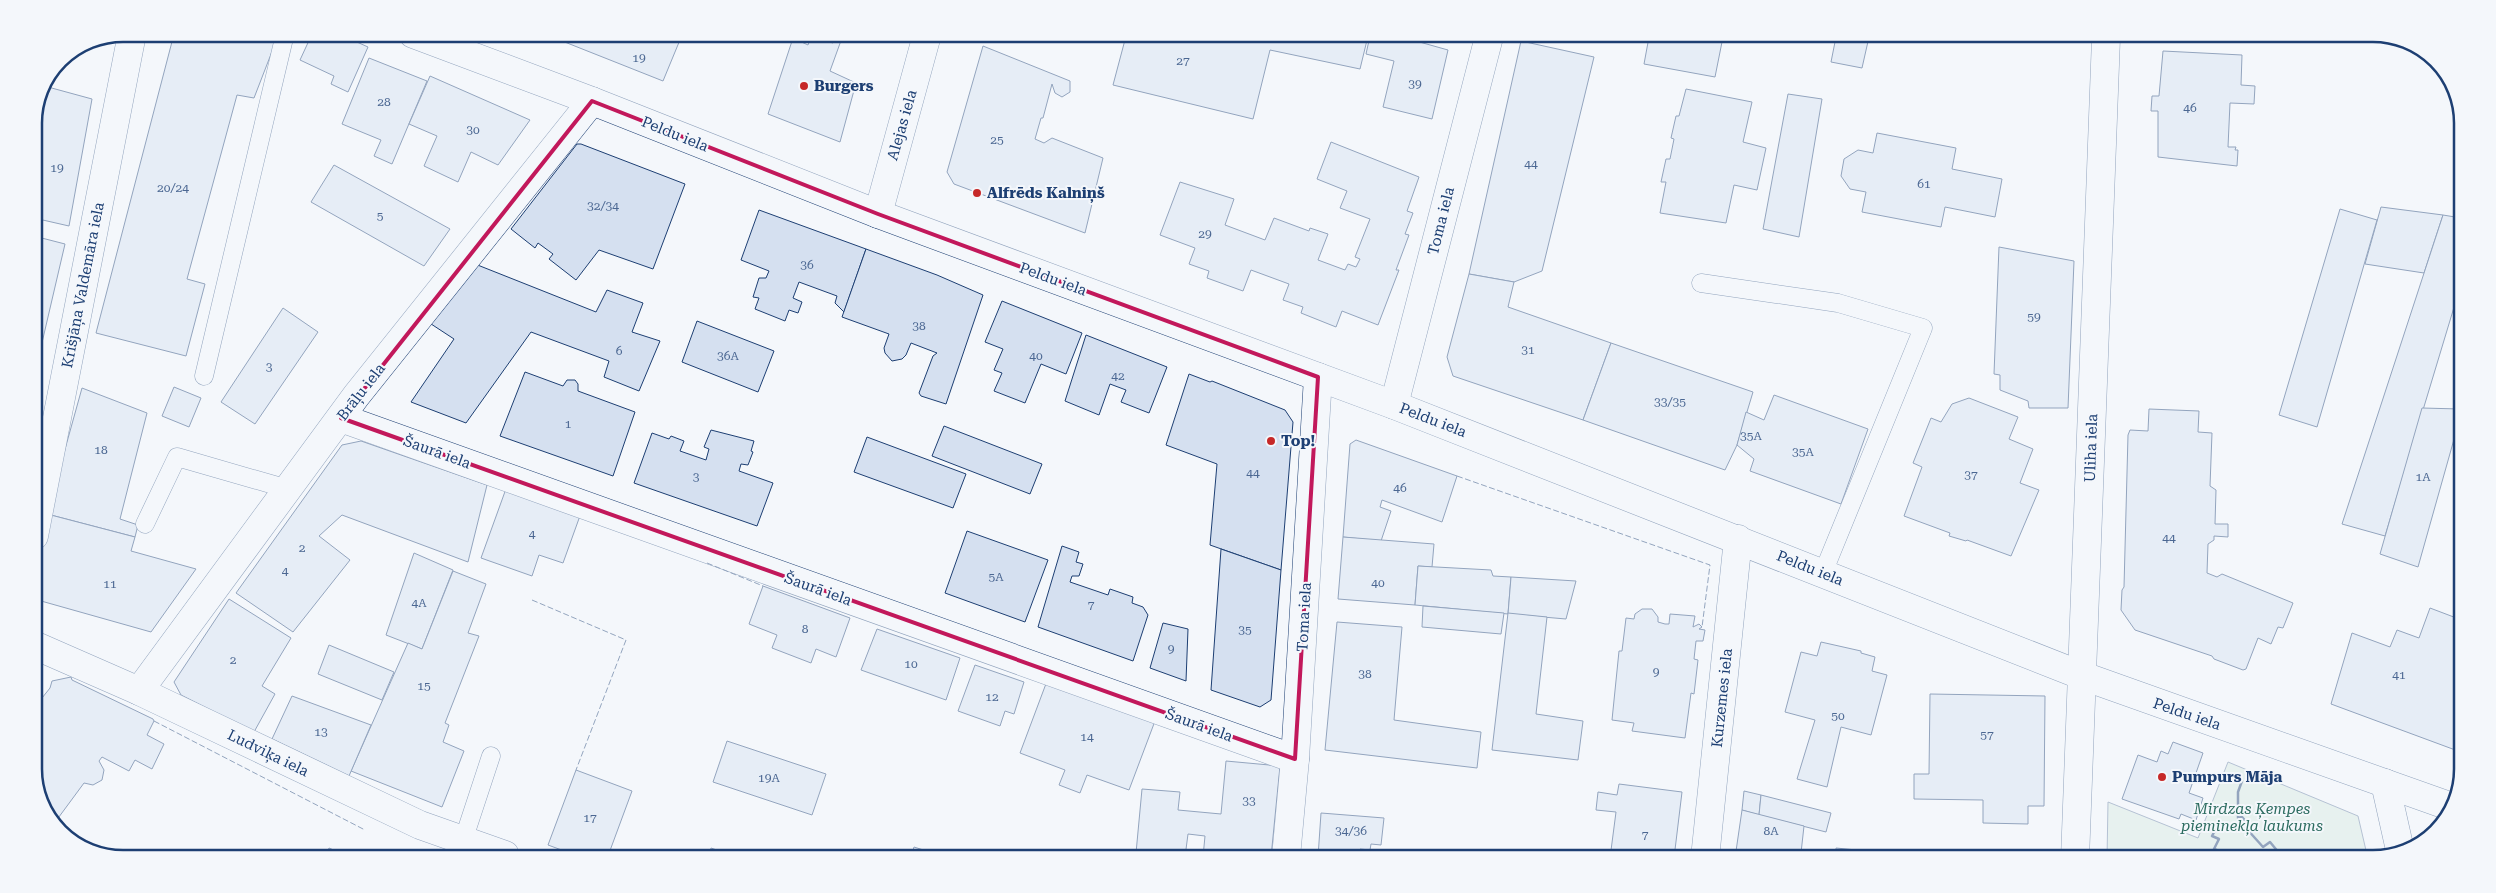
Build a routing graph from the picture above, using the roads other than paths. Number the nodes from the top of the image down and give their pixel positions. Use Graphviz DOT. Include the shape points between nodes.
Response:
graph roads {
  1 [pos="130,42"];
  2 [pos="283,42"];
  3 [pos="434,42"];
  4 [pos="925,42"];
  5 [pos="1487,42"];
  6 [pos="2106,42"];
  7 [pos="592,101"];
  8 [pos="878,214"];
  9 [pos="1701,283"];
  10 [pos="204,376"];
  11 [pos="1318,377"];
  12 [pos="1394,405"];
  13 [pos="341,418"];
  14 [pos="288,489"];
  15 [pos="43,492"];
  16 [pos="145,524"];
  17 [pos="1738,539"];
  18 [pos="1823,573"];
  19 [pos="43,649"];
  20 [pos="2082,676"];
  21 [pos="139,691"];
  22 [pos="491,756"];
  23 [pos="1295,759"];
  24 [pos="2385,783"];
  25 [pos="2445,805"];
  26 [pos="463,841"];
  27 [pos="2399,846"];
  28 [pos="490,850"];
  29 [pos="1287,850"];
  30 [pos="1706,850"];
  31 [pos="2075,850"];
  1 -- 15 [label="street, Krišjāņa Valdemāra iela"];
  2 -- 10 [label="lane"];
  3 -- 7 [label="street, Peldu iela"];
  4 -- 8 [label="street, Alejas iela"];
  5 -- 12 [label="street, Toma iela"];
  6 -- 20 [label="street, Uliha iela"];
  7 -- 8 [label="street, Peldu iela"];
  7 -- 13 [label="street, Brāļu iela"];
  8 -- 11 [label="street, Peldu iela"];
  9 -- 18 [label="lane" via="1838,303 1923,328"];
  11 -- 12 [label="street, Peldu iela"];
  11 -- 23 [label="street, Toma iela"];
  12 -- 17 [label="street, Peldu iela"];
  13 -- 14 [label="street, Brāļu iela"];
  13 -- 23 [label="street, Šaurā iela"];
  14 -- 16 [label="lane" via="177,457"];
  14 -- 21 [label="street, Brāļu iela"];
  17 -- 18 [label="street, Peldu iela"];
  17 -- 30 [label="street, Kurzemes iela"];
  18 -- 20 [label="street, Peldu iela"];
  19 -- 21 [label="street, Ludviķa iela"];
  20 -- 24 [label="street, Peldu iela"];
  20 -- 31 [label="street, Uliha iela"];
  21 -- 26 [label="street, Ludviķa iela" via="420,825"];
  22 -- 26 [label="lane"];
  23 -- 29 [label="street, Toma iela"];
  24 -- 25 [label="street, Peldu iela"];
  24 -- 27 [label="street"];
  26 -- 28 [label="street, Ludviķa iela"];
}
